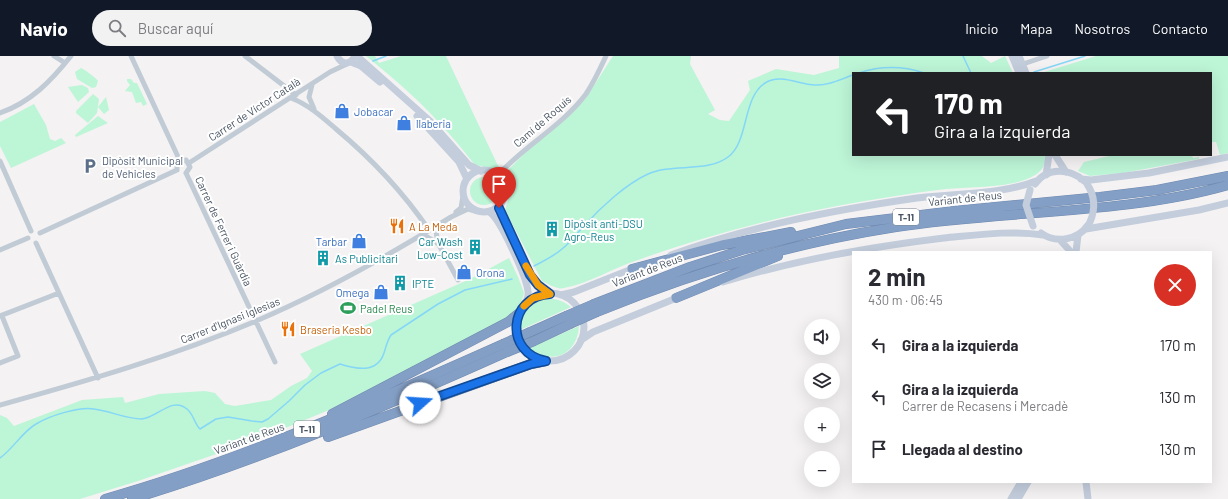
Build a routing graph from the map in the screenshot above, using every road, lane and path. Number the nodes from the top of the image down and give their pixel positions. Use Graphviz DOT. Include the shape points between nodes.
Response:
graph roads {
  1 [pos="54,56"];
  2 [pos="71,56"];
  3 [pos="131,56"];
  4 [pos="245,56"];
  5 [pos="606,56"];
  6 [pos="1012,56"];
  7 [pos="1019,56"];
  8 [pos="1047,56"];
  9 [pos="338,58"];
  10 [pos="353,59"];
  11 [pos="65,63"];
  12 [pos="1023,64"];
  13 [pos="330,72"];
  14 [pos="1019,72"];
  15 [pos="1026,72"];
  16 [pos="312,84"];
  17 [pos="296,95"];
  18 [pos="291,98"];
  19 [pos="0,113"];
  20 [pos="317,113"];
  21 [pos="1049,156"];
  22 [pos="1057,156"];
  23 [pos="1228,157"];
  24 [pos="0,161"];
  25 [pos="180,161"];
  26 [pos="189,163"];
  27 [pos="2,170"];
  28 [pos="178,170"];
  29 [pos="481,171"];
  30 [pos="1066,172"];
  31 [pos="186,173"];
  32 [pos="1046,175"];
  33 [pos="497,176"];
  34 [pos="1228,176"];
  35 [pos="467,179"];
  36 [pos="1036,181"];
  37 [pos="1084,181"];
  38 [pos="1228,185"];
  39 [pos="463,196"];
  40 [pos="1228,203"];
  41 [pos="498,205"];
  42 [pos="476,210"];
  43 [pos="489,212"];
  44 [pos="451,216"];
  45 [pos="846,224"];
  46 [pos="435,226"];
  47 [pos="1086,229"];
  48 [pos="31,230"];
  49 [pos="429,230"];
  50 [pos="40,233"];
  51 [pos="422,234"];
  52 [pos="859,234"];
  53 [pos="1043,235"];
  54 [pos="1078,235"];
  55 [pos="28,238"];
  56 [pos="1060,240"];
  57 [pos="36,243"];
  58 [pos="438,243"];
  59 [pos="0,250"];
  60 [pos="1070,251"];
  61 [pos="1076,251"];
  62 [pos="632,269"];
  63 [pos="458,280"];
  64 [pos="59,293"];
  65 [pos="550,294"];
  66 [pos="561,296"];
  67 [pos="676,298"];
  68 [pos="526,303"];
  69 [pos="596,308"];
  70 [pos="519,314"];
  71 [pos="1,316"];
  72 [pos="256,321"];
  73 [pos="581,340"];
  74 [pos="505,348"];
  75 [pos="546,361"];
  76 [pos="275,362"];
  77 [pos="0,363"];
  78 [pos="98,378"];
  79 [pos="0,405"];
  80 [pos="251,450"];
  81 [pos="240,464"];
  82 [pos="1025,483"];
  83 [pos="1086,483"];
  84 [pos="104,499"];
  85 [pos="132,499"];
  86 [pos="1010,499"];
  87 [pos="1018,499"];
  88 [pos="1088,499"];
  1 -- 11 [label="street"];
  2 -- 11 [label="street"];
  3 -- 25 [label="street"];
  4 -- 17 [label="street"];
  5 -- 33 [label="street, Camí de Roquís" via="594,81 574,108"];
  6 -- 14 [label="street"];
  7 -- 12 [label="street"];
  8 -- 12 [label="street"];
  9 -- 10 [label="street" via="344,63"];
  9 -- 13 [label="street, Carrer de Víctor Català"];
  10 -- 13 [label="street, Carrer de Víctor Català"];
  10 -- 29 [label="street" via="430,121 469,165"];
  10 -- 35 [label="street" via="393,92 432,130 459,162"];
  11 -- 19 [label="street" via="40,91 19,105"];
  12 -- 15 [label="street"];
  13 -- 16 [label="street, Carrer de Víctor Català"];
  16 -- 17 [label="street, Carrer de Víctor Català"];
  16 -- 20 [label="street" via="309,102"];
  17 -- 18 [label="street, Carrer de Víctor Català"];
  18 -- 20 [label="street"];
  18 -- 26 [label="street, Carrer de Víctor Català"];
  20 -- 49 [label="street" via="359,148 395,185"];
  21 -- 32 [label="street"];
  22 -- 30 [label="street"];
  23 -- 37 [label="street" via="1149,173"];
  24 -- 27 [label="street"];
  25 -- 26 [label="street" via="185,160"];
  25 -- 28 [label="street" via="177,165"];
  26 -- 31 [label="street" via="190,169"];
  27 -- 48 [label="street"];
  28 -- 31 [label="street" via="180,173"];
  28 -- 50 [label="street"];
  29 -- 33 [label="street"];
  29 -- 35 [label="street"];
  30 -- 32 [label="street"];
  30 -- 37 [label="street"];
  31 -- 72 [label="street, Carrer de Ferrer i Guàrdia"];
  32 -- 36 [label="street"];
  33 -- 41 [label="street" via="503,184 504,193"];
  34 -- 45 [label="highway, Variant de Reus / T-11" via="1114,196"];
  35 -- 39 [label="street"];
  36 -- 53 [label="street, bridge" via="1030,190 1026,205 1033,226"];
  36 -- 62 [label="street" via="1025,186 1000,190 935,196 790,220 681,251"];
  37 -- 47 [label="street, bridge" via="1095,202 1093,215"];
  38 -- 52 [label="highway, Variant de Reus / T-11" via="1160,199 958,219"];
  39 -- 42 [label="street" via="469,206"];
  39 -- 44 [label="street, Carrer d'Ignasi Iglesias" via="462,208"];
  40 -- 47 [label="street"];
  41 -- 43 [label="street"];
  41 -- 65 [label="street" via="530,275"];
  42 -- 43 [label="street"];
  42 -- 44 [label="street, Carrer d'Ignasi Iglesias" via="468,209"];
  43 -- 68 [label="street" via="499,224 524,278 528,292"];
  44 -- 46 [label="street, Carrer d'Ignasi Iglesias"];
  45 -- 62 [label="highway" via="828,224 722,245"];
  45 -- 69 [label="highway, Variant de Reus / T-11" via="697,264 643,283"];
  46 -- 49 [label="street, Carrer d'Ignasi Iglesias"];
  46 -- 58 [label="street"];
  47 -- 54 [label="street"];
  48 -- 50 [label="street"];
  48 -- 55 [label="street"];
  49 -- 51 [label="street, Carrer d'Ignasi Iglesias"];
  50 -- 57 [label="street" via="40,239"];
  51 -- 58 [label="street"];
  51 -- 72 [label="street, Carrer d'Ignasi Iglesias" via="340,282"];
  52 -- 67 [label="highway" via="771,258"];
  52 -- 69 [label="highway, Variant de Reus / T-11" via="797,246 737,262"];
  53 -- 56 [label="street"];
  53 -- 67 [label="street" via="1029,233 962,236 852,251 761,271"];
  54 -- 56 [label="street"];
  54 -- 61 [label="street"];
  55 -- 57 [label="street"];
  55 -- 59 [label="street"];
  56 -- 60 [label="street"];
  57 -- 64 [label="street"];
  58 -- 63 [label="street"];
  62 -- 66 [label="street"];
  64 -- 71 [label="street"];
  64 -- 78 [label="street"];
  65 -- 66 [label="street"];
  65 -- 68 [label="street" via="537,296"];
  66 -- 73 [label="street" via="571,301 581,316"];
  67 -- 73 [label="street" via="592,332"];
  68 -- 70 [label="street"];
  69 -- 74 [label="highway, Variant de Reus / T-11, bridge"];
  70 -- 75 [label="street" via="516,330 522,347 530,355"];
  70 -- 80 [label="highway" via="326,416"];
  71 -- 77 [label="street" via="18,356"];
  72 -- 76 [label="street, Carrer de Ferrer i Guàrdia"];
  72 -- 78 [label="street, Carrer d'Ignasi Iglesias"];
  73 -- 75 [label="street" via="572,353"];
  74 -- 80 [label="highway, Variant de Reus / T-11"];
  74 -- 81 [label="highway, Variant de Reus / T-11" via="376,410"];
  75 -- 81 [label="highway" via="517,369 276,456"];
  78 -- 79 [label="street, Carrer d'Ignasi Iglesias"];
  80 -- 84 [label="highway, Variant de Reus / T-11"];
  81 -- 85 [label="highway, Variant de Reus / T-11"];
  82 -- 86 [label="street"];
  82 -- 87 [label="street"];
  83 -- 88 [label="street"];
}
